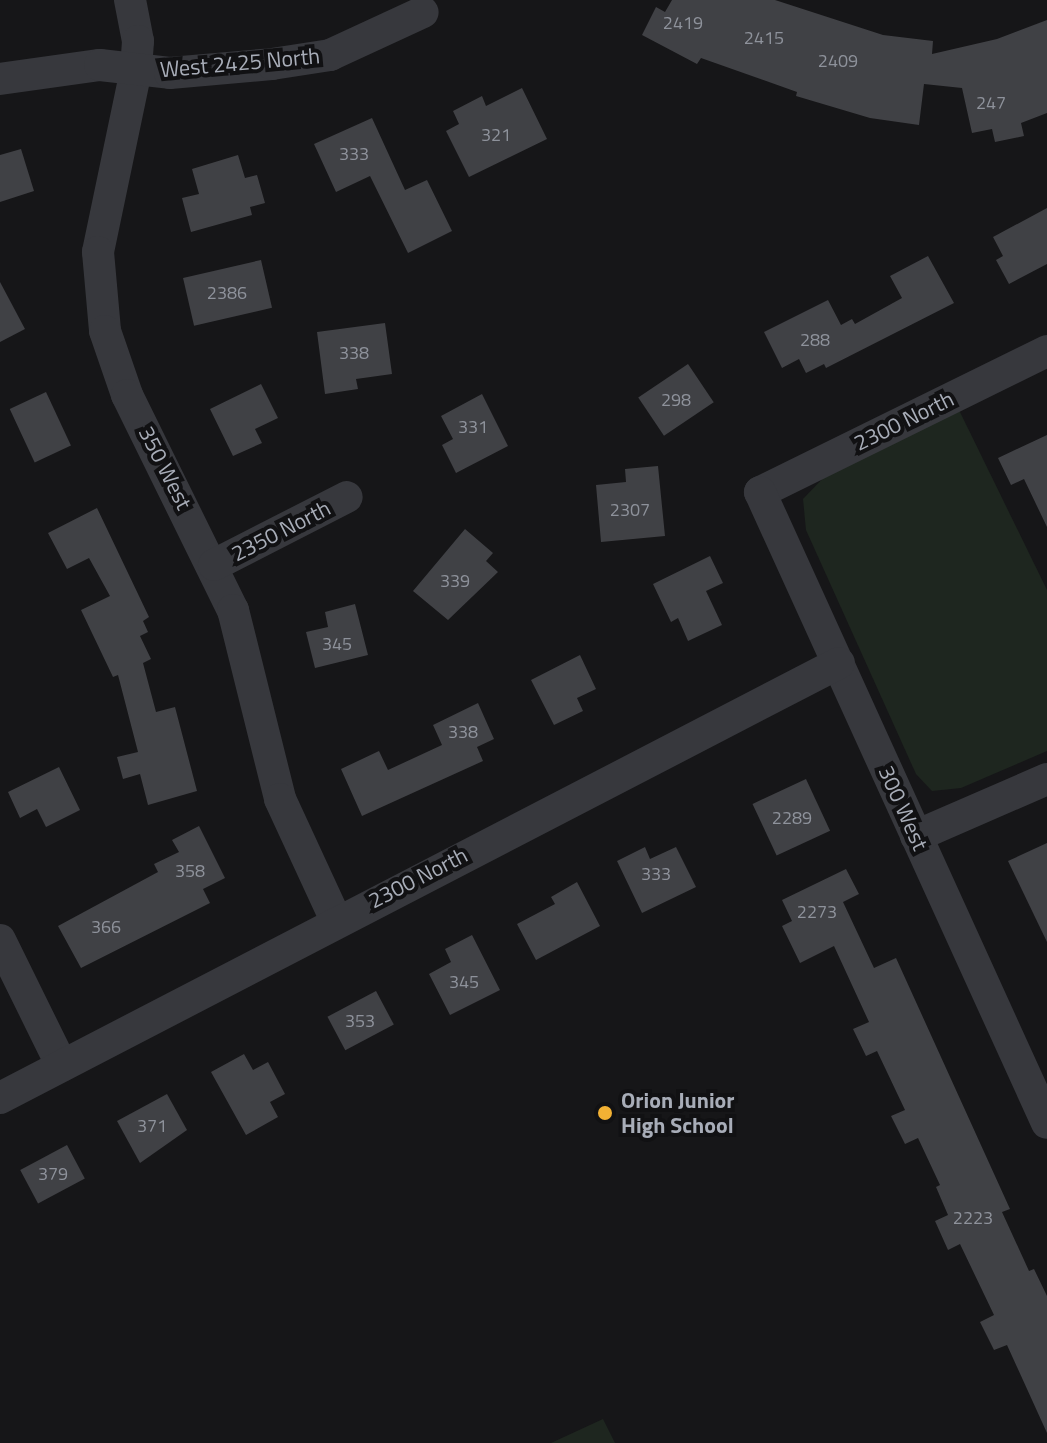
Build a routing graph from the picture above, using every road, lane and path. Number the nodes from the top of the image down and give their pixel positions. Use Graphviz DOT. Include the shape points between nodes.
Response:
graph roads {
  1 [pos="130,0"];
  2 [pos="423,12"];
  3 [pos="136,70"];
  4 [pos="0,79"];
  5 [pos="1047,351"];
  6 [pos="760,492"];
  7 [pos="347,497"];
  8 [pos="214,565"];
  9 [pos="839,663"];
  10 [pos="1047,779"];
  11 [pos="916,836"];
  12 [pos="336,920"];
  13 [pos="0,940"];
  14 [pos="62,1066"];
  15 [pos="0,1098"];
  16 [pos="1047,1123"];
  1 -- 3 [label="street, 350 West" via="138,41"];
  2 -- 3 [label="street, West 2425 North" via="330,55 170,73"];
  3 -- 4 [label="street, West 2425 North" via="100,65"];
  3 -- 8 [label="street, 350 West" via="98,252 105,331 127,395"];
  5 -- 6 [label="street, 2300 North"];
  6 -- 9 [label="street, 300 West"];
  7 -- 8 [label="street, 2350 North"];
  8 -- 12 [label="street, 350 West" via="247,660 280,799"];
  9 -- 11 [label="street, 300 West"];
  9 -- 12 [label="street, 2300 North"];
  10 -- 11 [label="street"];
  11 -- 16 [label="street, 300 West"];
  12 -- 14 [label="street, 2300 North"];
  13 -- 14 [label="street"];
  14 -- 15 [label="street, 2300 North"];
}
